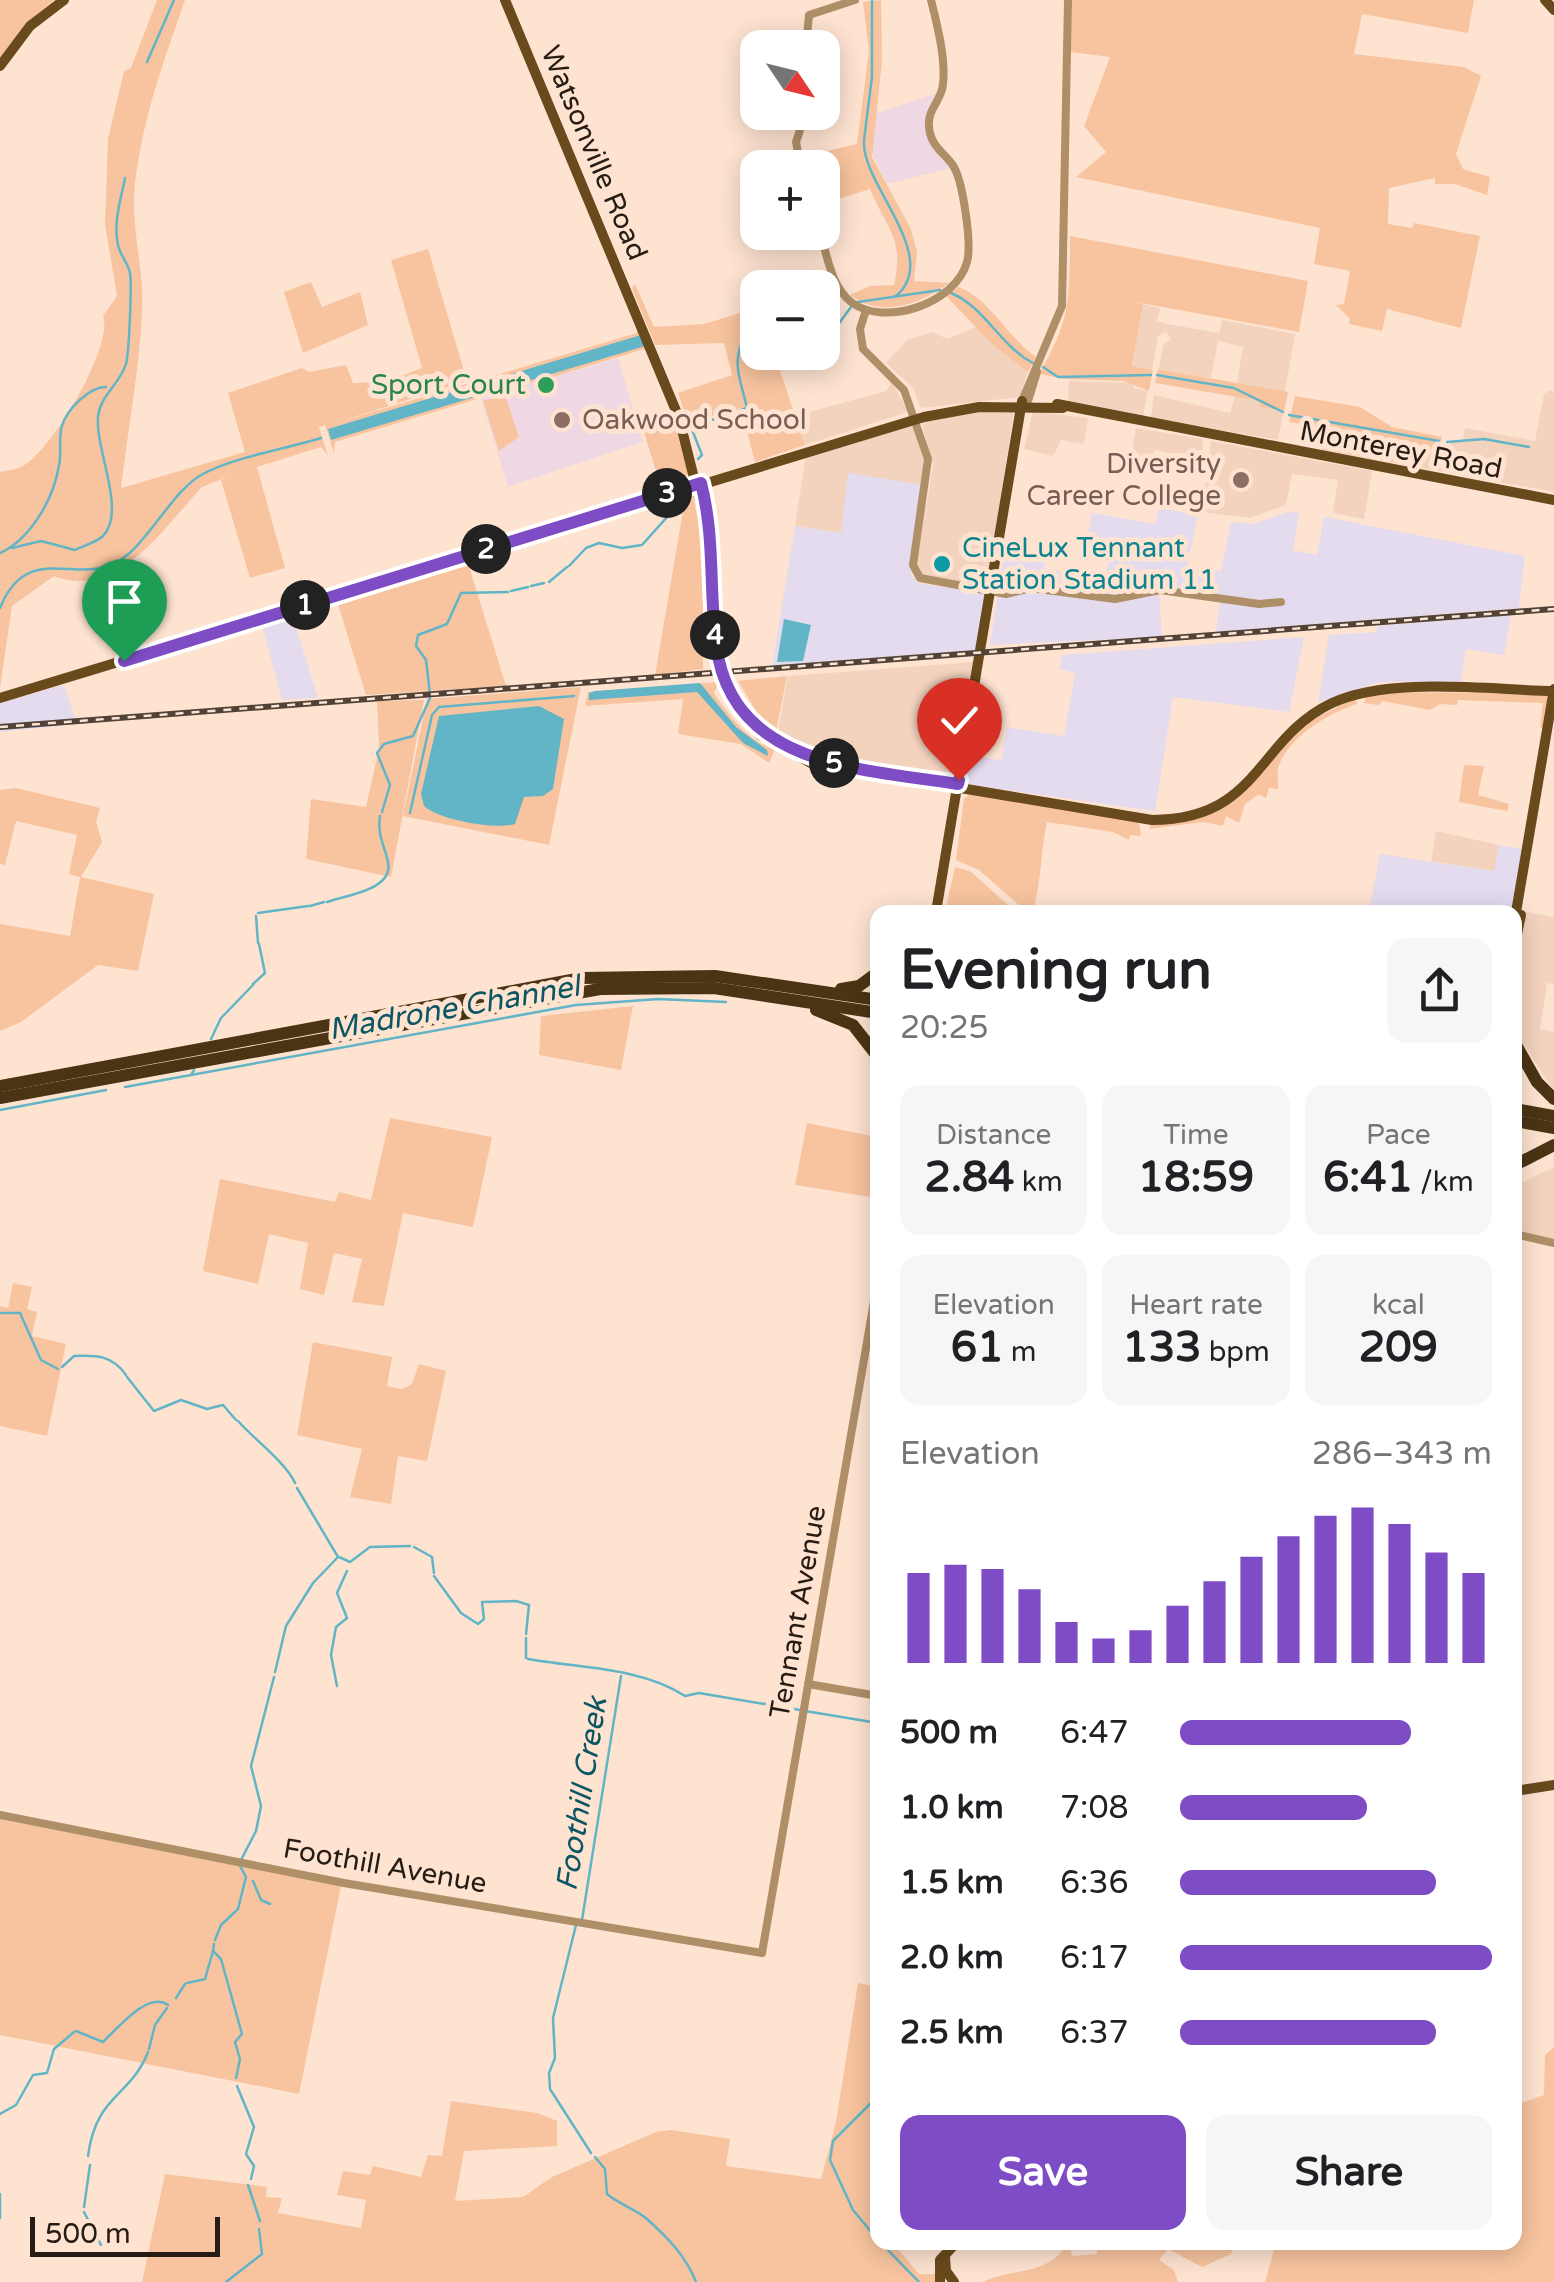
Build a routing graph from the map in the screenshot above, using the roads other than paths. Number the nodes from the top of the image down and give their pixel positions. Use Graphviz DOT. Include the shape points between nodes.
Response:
graph roads {
  1 [pos="64,0"];
  2 [pos="504,0"];
  3 [pos="856,0"];
  4 [pos="931,0"];
  5 [pos="1068,0"];
  6 [pos="808,30"];
  7 [pos="0,66"];
  8 [pos="826,250"];
  9 [pos="868,310"];
  10 [pos="1024,404"];
  11 [pos="916,416"];
  12 [pos="699,483"];
  13 [pos="1554,497"];
  14 [pos="993,592"];
  15 [pos="1281,602"];
  16 [pos="1554,689"];
  17 [pos="0,698"];
  18 [pos="1554,716"];
  19 [pos="960,787"];
  20 [pos="1533,815"];
  21 [pos="1534,836"];
  22 [pos="1524,864"];
  23 [pos="1527,876"];
  24 [pos="939,905"];
  25 [pos="1520,905"];
  26 [pos="1520,905"];
  27 [pos="870,977"];
  28 [pos="764,981"];
  29 [pos="731,989"];
  30 [pos="870,999"];
  31 [pos="870,1012"];
  32 [pos="870,1045"];
  33 [pos="1522,1055"];
  34 [pos="0,1086"];
  35 [pos="0,1098"];
  36 [pos="1554,1099"];
  37 [pos="1522,1110"];
  38 [pos="1554,1116"];
  39 [pos="1522,1122"];
  40 [pos="1554,1128"];
  41 [pos="1554,1145"];
  42 [pos="1522,1161"];
  43 [pos="1522,1236"];
  44 [pos="1554,1243"];
  45 [pos="870,1324"];
  46 [pos="808,1684"];
  47 [pos="870,1695"];
  48 [pos="1554,1785"];
  49 [pos="1522,1790"];
  50 [pos="0,1814"];
  51 [pos="762,1953"];
  52 [pos="949,2250"];
  53 [pos="951,2250"];
  54 [pos="940,2282"];
  55 [pos="954,2282"];
  1 -- 7 [label="main road" via="30,26"];
  2 -- 12 [label="main road, Watsonville Road" via="646,335"];
  3 -- 6 [label="street" via="809,16"];
  4 -- 9 [label="street" via="944,82 928,126 958,175 967,262 956,282 932,300 905,310"];
  5 -- 10 [label="street" via="1060,315"];
  8 -- 9 [label="street" via="839,288"];
  9 -- 11 [label="street" via="860,329 863,349 902,388"];
  10 -- 11 [label="main road, Monterey Road" via="962,404"];
  10 -- 13 [label="main road, Monterey Road"];
  10 -- 14 [label="main road"];
  11 -- 12 [label="main road, Monterey Road"];
  11 -- 14 [label="street" via="928,471 914,570 924,580"];
  12 -- 17 [label="main road, Monterey Road"];
  12 -- 19 [label="main road, Watsonville Road, bridge" via="713,539 717,663 726,687 756,725 803,756"];
  14 -- 15 [label="street" via="1031,588 1114,599 1160,590"];
  14 -- 19 [label="main road"];
  16 -- 19 [label="main road, Watsonville Road" via="1380,690 1345,698 1299,726 1234,796 1174,819 1142,820"];
  16 -- 20 [label="main road"];
  18 -- 21 [label="main road"];
  19 -- 24 [label="main road"];
  20 -- 21 [label="main road"];
  20 -- 22 [label="main road"];
  21 -- 23 [label="main road"];
  22 -- 23 [label="main road"];
  22 -- 25 [label="main road"];
  23 -- 26 [label="main road"];
  27 -- 28 [label="highway" via="848,989"];
  28 -- 30 [label="highway"];
  28 -- 34 [label="highway" via="665,974 566,980"];
  29 -- 31 [label="highway"];
  29 -- 32 [label="highway" via="842,1018"];
  29 -- 35 [label="highway" via="648,986 551,995"];
  33 -- 36 [label="highway"];
  37 -- 38 [label="highway"];
  39 -- 40 [label="highway"];
  41 -- 42 [label="highway"];
  43 -- 44 [label="street"];
  45 -- 46 [label="street, Tennant Avenue"];
  46 -- 47 [label="street"];
  46 -- 51 [label="street, Tennant Avenue"];
  48 -- 49 [label="main road"];
  50 -- 51 [label="street, Foothill Avenue" via="344,1883"];
  52 -- 54 [label="main road" via="940,2260"];
  53 -- 55 [label="main road" via="944,2263"];
}
